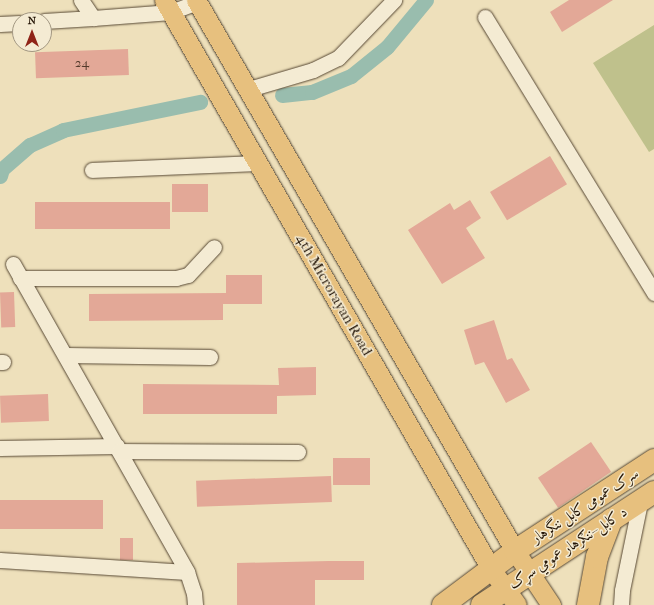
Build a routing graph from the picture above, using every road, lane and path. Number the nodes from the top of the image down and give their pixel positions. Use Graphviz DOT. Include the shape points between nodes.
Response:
graph roads {
  1 [pos="81,0"];
  2 [pos="394,0"];
  3 [pos="196,1"];
  4 [pos="168,6"];
  5 [pos="485,17"];
  6 [pos="93,18"];
  7 [pos="52,21"];
  8 [pos="12,23"];
  9 [pos="0,24"];
  10 [pos="249,89"];
  11 [pos="256,163"];
  12 [pos="92,170"];
  13 [pos="214,247"];
  14 [pos="13,264"];
  15 [pos="20,278"];
  16 [pos="654,293"];
  17 [pos="66,355"];
  18 [pos="210,357"];
  19 [pos="0,448"];
  20 [pos="118,449"];
  21 [pos="298,452"];
  22 [pos="654,460"];
  23 [pos="647,497"];
  24 [pos="611,520"];
  25 [pos="515,551"];
  26 [pos="0,560"];
  27 [pos="491,569"];
  28 [pos="187,572"];
  29 [pos="531,572"];
  30 [pos="512,596"];
  31 [pos="195,605"];
  32 [pos="443,605"];
  33 [pos="482,605"];
  34 [pos="552,605"];
  35 [pos="588,605"];
  36 [pos="621,605"];
  1 -- 6 [label="street"];
  2 -- 10 [label="street" via="338,58 313,70"];
  3 -- 4 [label="street"];
  3 -- 10 [label="main road, 4th Microrayan Road"];
  4 -- 6 [label="street"];
  4 -- 11 [label="main road, 4th Microrayan Road"];
  5 -- 16 [label="street"];
  6 -- 7 [label="street"];
  8 -- 9 [label="street"];
  10 -- 25 [label="main road, 4th Microrayan Road"];
  11 -- 12 [label="street"];
  11 -- 27 [label="main road, 4th Microrayan Road"];
  13 -- 15 [label="street" via="188,275 176,278"];
  14 -- 15 [label="street"];
  15 -- 17 [label="street"];
  17 -- 18 [label="street"];
  17 -- 20 [label="street"];
  19 -- 20 [label="street"];
  20 -- 21 [label="street"];
  20 -- 28 [label="street"];
  22 -- 25 [label="highway, سرک عمومی کابل ننگرهار"];
  23 -- 24 [label="highway, د کابل–ننګرهار عمومي سړک"];
  23 -- 36 [label="street" via="622,590"];
  24 -- 29 [label="highway, د کابل–ننګرهار عمومي سړک"];
  24 -- 35 [label="highway" via="597,557"];
  25 -- 27 [label="highway, سرک عمومی کابل ننگرهار"];
  25 -- 29 [label="main road, 4th Microrayan Road"];
  26 -- 28 [label="street"];
  27 -- 30 [label="main road, 4th Microrayan Road"];
  27 -- 32 [label="highway, د کابل–ننګرهار عمومي سړک"];
  28 -- 31 [label="street"];
  29 -- 30 [label="highway, د کابل–ننګرهار عمومي سړک"];
  29 -- 34 [label="main road, 4th Microrayan Road"];
  30 -- 33 [label="highway, د کابل–ننګرهار عمومي سړک"];
}
